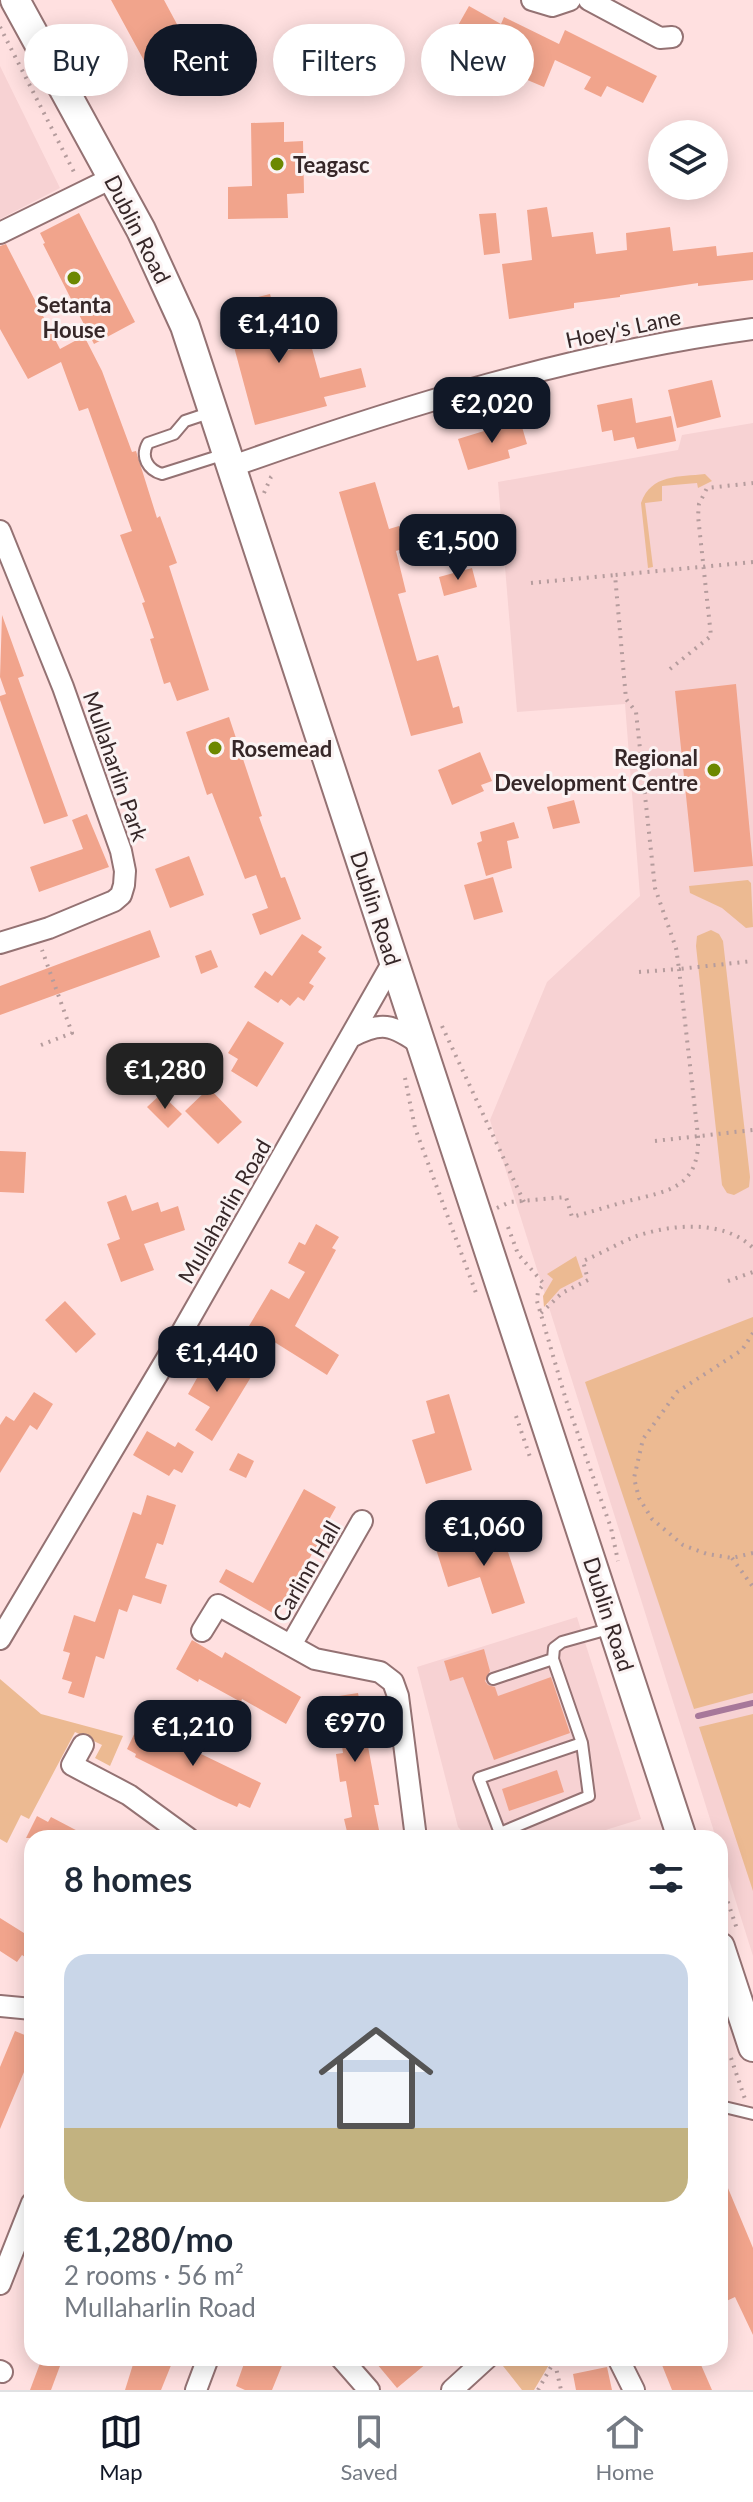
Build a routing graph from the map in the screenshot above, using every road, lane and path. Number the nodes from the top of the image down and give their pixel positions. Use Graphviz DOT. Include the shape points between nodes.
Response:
graph roads {
  1 [pos="15,0"];
  2 [pos="532,0"];
  3 [pos="570,0"];
  4 [pos="589,0"];
  5 [pos="0,27"];
  6 [pos="672,37"];
  7 [pos="112,178"];
  8 [pos="84,191"];
  9 [pos="0,233"];
  10 [pos="753,329"];
  11 [pos="211,412"];
  12 [pos="228,460"];
  13 [pos="279,470"];
  14 [pos="753,483"];
  15 [pos="263,501"];
  16 [pos="0,531"];
  17 [pos="753,562"];
  18 [pos="703,567"];
  19 [pos="615,575"];
  20 [pos="531,583"];
  21 [pos="670,669"];
  22 [pos="35,932"];
  23 [pos="0,943"];
  24 [pos="753,961"];
  25 [pos="393,962"];
  26 [pos="679,969"];
  27 [pos="639,972"];
  28 [pos="440,1020"];
  29 [pos="351,1037"];
  30 [pos="420,1044"];
  31 [pos="41,1045"];
  32 [pos="753,1130"];
  33 [pos="698,1136"];
  34 [pos="655,1141"];
  35 [pos="524,1202"];
  36 [pos="488,1211"];
  37 [pos="450,1225"];
  38 [pos="753,1248"];
  39 [pos="753,1272"];
  40 [pos="728,1281"];
  41 [pos="541,1313"];
  42 [pos="753,1333"];
  43 [pos="362,1521"];
  44 [pos="753,1553"];
  45 [pos="732,1558"];
  46 [pos="620,1575"];
  47 [pos="753,1587"];
  48 [pos="614,1627"];
  49 [pos="202,1631"];
  50 [pos="0,1639"];
  51 [pos="291,1645"];
  52 [pos="553,1659"];
  53 [pos="493,1679"];
  54 [pos="582,1743"];
  55 [pos="83,1745"];
  56 [pos="178,1830"];
  57 [pos="415,1830"];
  58 [pos="499,1830"];
  59 [pos="507,1830"];
  60 [pos="679,1830"];
  61 [pos="728,1982"];
  62 [pos="0,2006"];
  63 [pos="24,2008"];
  64 [pos="740,2048"];
  65 [pos="728,2107"];
  66 [pos="751,2113"];
  67 [pos="24,2223"];
  68 [pos="0,2284"];
  69 [pos="205,2366"];
  70 [pos="348,2366"];
  71 [pos="478,2366"];
  72 [pos="551,2366"];
  73 [pos="556,2366"];
  74 [pos="622,2366"];
  75 [pos="196,2390"];
  76 [pos="369,2390"];
  77 [pos="452,2390"];
  78 [pos="538,2390"];
  79 [pos="561,2390"];
  80 [pos="634,2390"];
  1 -- 7 [label="main road, Dublin Road"];
  2 -- 3 [label="street" via="552,6"];
  4 -- 6 [label="street" via="660,38"];
  5 -- 8 [label="path"];
  7 -- 8 [label="street"];
  7 -- 11 [label="main road, Dublin Road" via="176,305"];
  8 -- 9 [label="street"];
  10 -- 12 [label="street, Hoey's Lane" via="548,369"];
  11 -- 12 [label="main road, Dublin Road"];
  11 -- 12 [label="lane" via="148,443 147,465 162,474"];
  12 -- 25 [label="main road, Dublin Road"];
  13 -- 15 [label="path"];
  14 -- 18 [label="path" via="707,488 698,516"];
  16 -- 22 [label="street, Mullaharlin Park" via="108,811 125,871 121,895 114,901"];
  17 -- 18 [label="path"];
  18 -- 19 [label="path"];
  18 -- 21 [label="path" via="711,636"];
  19 -- 20 [label="path"];
  19 -- 26 [label="path" via="626,699 636,712 655,888"];
  22 -- 23 [label="street, Mullaharlin Park"];
  22 -- 31 [label="path" via="72,1033"];
  24 -- 26 [label="path"];
  25 -- 29 [label="street, Mullaharlin Road"];
  25 -- 30 [label="main road, Dublin Road"];
  26 -- 27 [label="path"];
  26 -- 33 [label="path"];
  28 -- 35 [label="path"];
  29 -- 30 [label="street" via="373,1025 401,1030"];
  29 -- 50 [label="street, Mullaharlin Road"];
  30 -- 36 [label="main road, Dublin Road"];
  32 -- 33 [label="path"];
  33 -- 34 [label="path"];
  33 -- 35 [label="path" via="692,1170 679,1186 660,1195 572,1217 566,1197"];
  35 -- 36 [label="path"];
  36 -- 37 [label="path"];
  36 -- 41 [label="path" via="544,1284 538,1291"];
  36 -- 48 [label="main road, Dublin Road"];
  38 -- 41 [label="path" via="743,1238 713,1229 679,1226 635,1237 583,1261 588,1280 562,1293"];
  39 -- 40 [label="path"];
  41 -- 46 [label="path" via="611,1528"];
  42 -- 45 [label="path" via="742,1350 677,1392 643,1439 634,1478 639,1498 665,1532 683,1545"];
  43 -- 51 [label="street, Carlinn Hall"];
  44 -- 45 [label="path"];
  45 -- 47 [label="path"];
  48 -- 52 [label="lane" via="562,1642 554,1648"];
  48 -- 60 [label="main road, Dublin Road"];
  49 -- 51 [label="street, Carlinn Hall" via="218,1605"];
  51 -- 57 [label="street, Carlinn Hall" via="315,1659 380,1672 393,1682"];
  52 -- 53 [label="lane"];
  52 -- 54 [label="lane" via="573,1701"];
  54 -- 58 [label="lane" via="479,1778"];
  54 -- 59 [label="lane" via="589,1796"];
  55 -- 56 [label="street" via="72,1765 147,1806"];
  61 -- 64 [label="main road"];
  62 -- 63 [label="street"];
  64 -- 66 [label="path"];
  65 -- 66 [label="lane"];
  67 -- 68 [label="street"];
  69 -- 75 [label="street"];
  70 -- 76 [label="street"];
  71 -- 77 [label="street"];
  72 -- 78 [label="path"];
  73 -- 79 [label="path"];
  74 -- 80 [label="street"];
}
